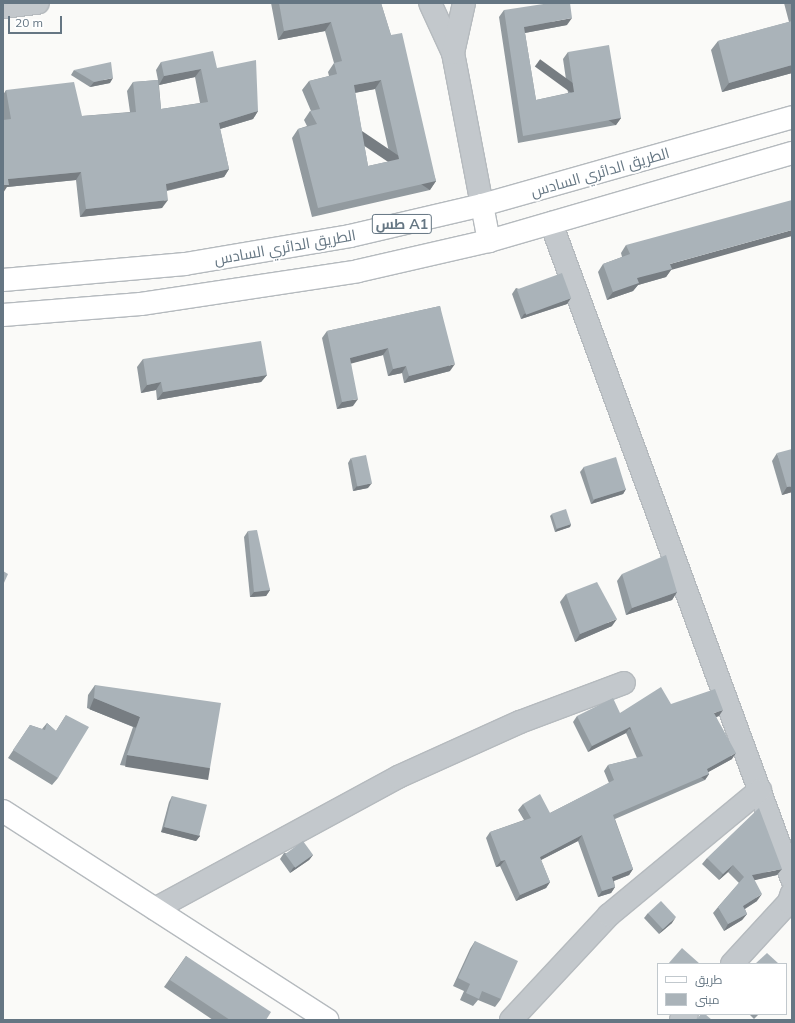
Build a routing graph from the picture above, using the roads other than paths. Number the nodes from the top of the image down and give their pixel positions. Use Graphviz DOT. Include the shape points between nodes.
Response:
graph roads {
  1 [pos="38,3"];
  2 [pos="430,3"];
  3 [pos="464,3"];
  4 [pos="3,7"];
  5 [pos="453,53"];
  6 [pos="792,117"];
  7 [pos="792,153"];
  8 [pos="482,205"];
  9 [pos="551,223"];
  10 [pos="489,241"];
  11 [pos="137,269"];
  12 [pos="3,280"];
  13 [pos="141,304"];
  14 [pos="3,315"];
  15 [pos="624,683"];
  16 [pos="760,790"];
  17 [pos="3,811"];
  18 [pos="792,879"];
  19 [pos="792,893"];
  20 [pos="155,909"];
  21 [pos="733,963"];
  22 [pos="327,1020"];
  23 [pos="511,1020"];
  1 -- 4 [label="street"];
  2 -- 5 [label="street"];
  3 -- 5 [label="street"];
  5 -- 8 [label="street"];
  6 -- 8 [label="main road, الطريق الدائري السادس / طس A1"];
  7 -- 9 [label="main road, طس A1"];
  8 -- 10 [label="main road"];
  8 -- 11 [label="main road, الطريق الدائري السادس / طس A1" via="350,236"];
  9 -- 10 [label="main road, طس A1"];
  9 -- 16 [label="street"];
  10 -- 13 [label="main road, طس A1" via="321,278"];
  11 -- 12 [label="main road, الطريق الدائري السادس / طس A1"];
  11 -- 13 [label="main road"];
  13 -- 14 [label="main road, طس A1"];
  15 -- 20 [label="street" via="520,722 398,777"];
  16 -- 18 [label="street"];
  16 -- 23 [label="street" via="609,915"];
  17 -- 20 [label="main road"];
  19 -- 21 [label="street" via="789,902"];
  20 -- 22 [label="main road"];
}
